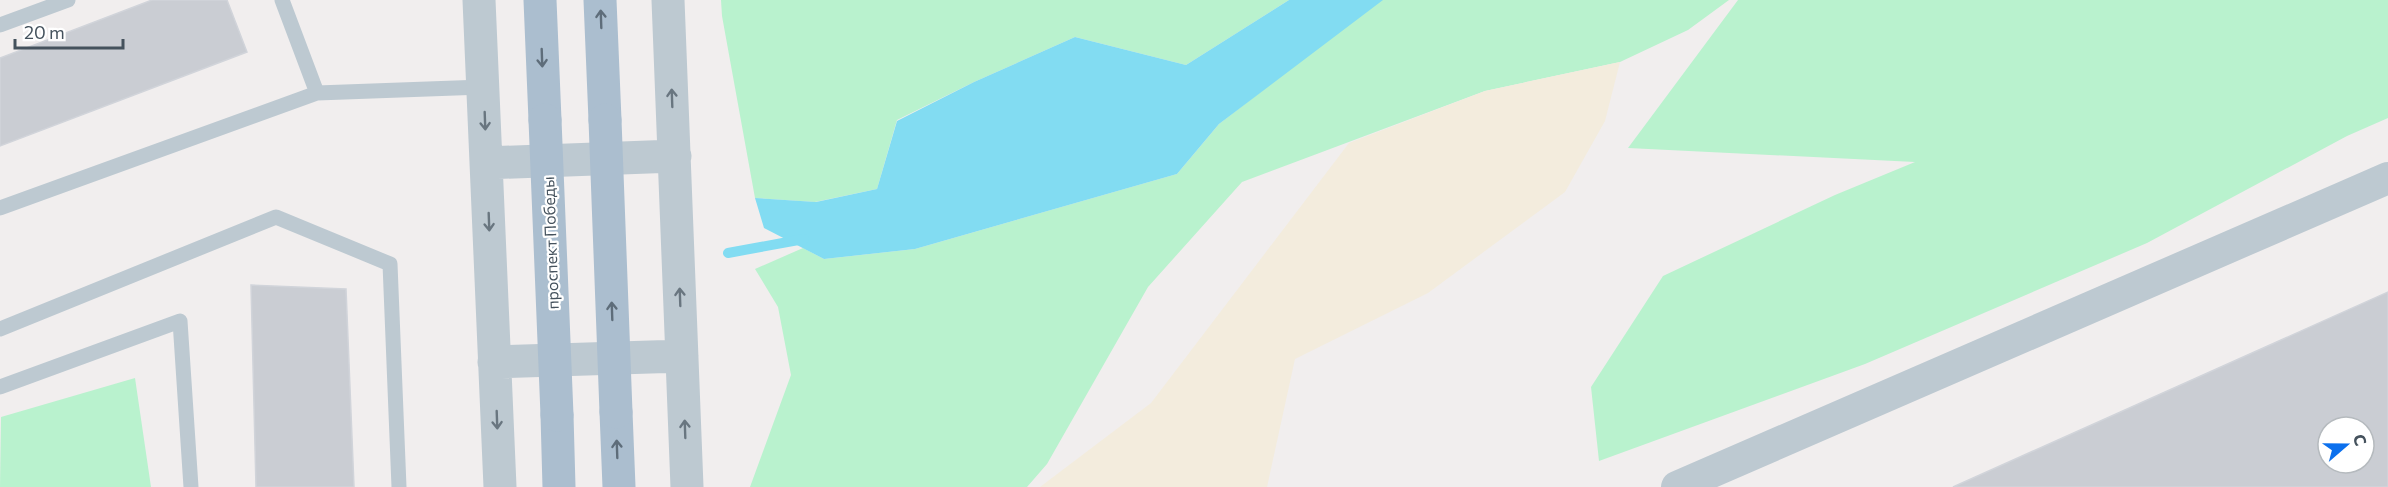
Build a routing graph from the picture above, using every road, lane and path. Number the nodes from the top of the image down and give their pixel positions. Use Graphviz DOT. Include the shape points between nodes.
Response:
graph roads {
  1 [pos="68,0"];
  2 [pos="282,0"];
  3 [pos="480,0"];
  4 [pos="540,0"];
  5 [pos="600,0"];
  6 [pos="668,0"];
  7 [pos="0,25"];
  8 [pos="483,87"];
  9 [pos="317,93"];
  10 [pos="675,156"];
  11 [pos="486,164"];
  12 [pos="2388,178"];
  13 [pos="0,208"];
  14 [pos="0,329"];
  15 [pos="682,356"];
  16 [pos="494,362"];
  17 [pos="0,387"];
  18 [pos="191,487"];
  19 [pos="399,487"];
  20 [pos="500,487"];
  21 [pos="560,487"];
  22 [pos="619,487"];
  23 [pos="687,487"];
  24 [pos="1677,487"];
  1 -- 7 [label="lane"];
  2 -- 9 [label="lane"];
  3 -- 8 [label="street"];
  4 -- 21 [label="main road, проспект Победы, one-way, bridge"];
  22 -- 5 [label="main road, one-way, bridge"];
  10 -- 6 [label="street, one-way"];
  8 -- 9 [label="lane"];
  8 -- 11 [label="street, one-way"];
  9 -- 13 [label="lane"];
  10 -- 11 [label="street"];
  15 -- 10 [label="street, one-way"];
  11 -- 16 [label="street, one-way"];
  12 -- 24 [label="street"];
  14 -- 19 [label="lane" via="276,217 390,264"];
  15 -- 16 [label="street"];
  23 -- 15 [label="street, one-way"];
  16 -- 20 [label="street, one-way"];
  17 -- 18 [label="lane" via="180,321"];
}
